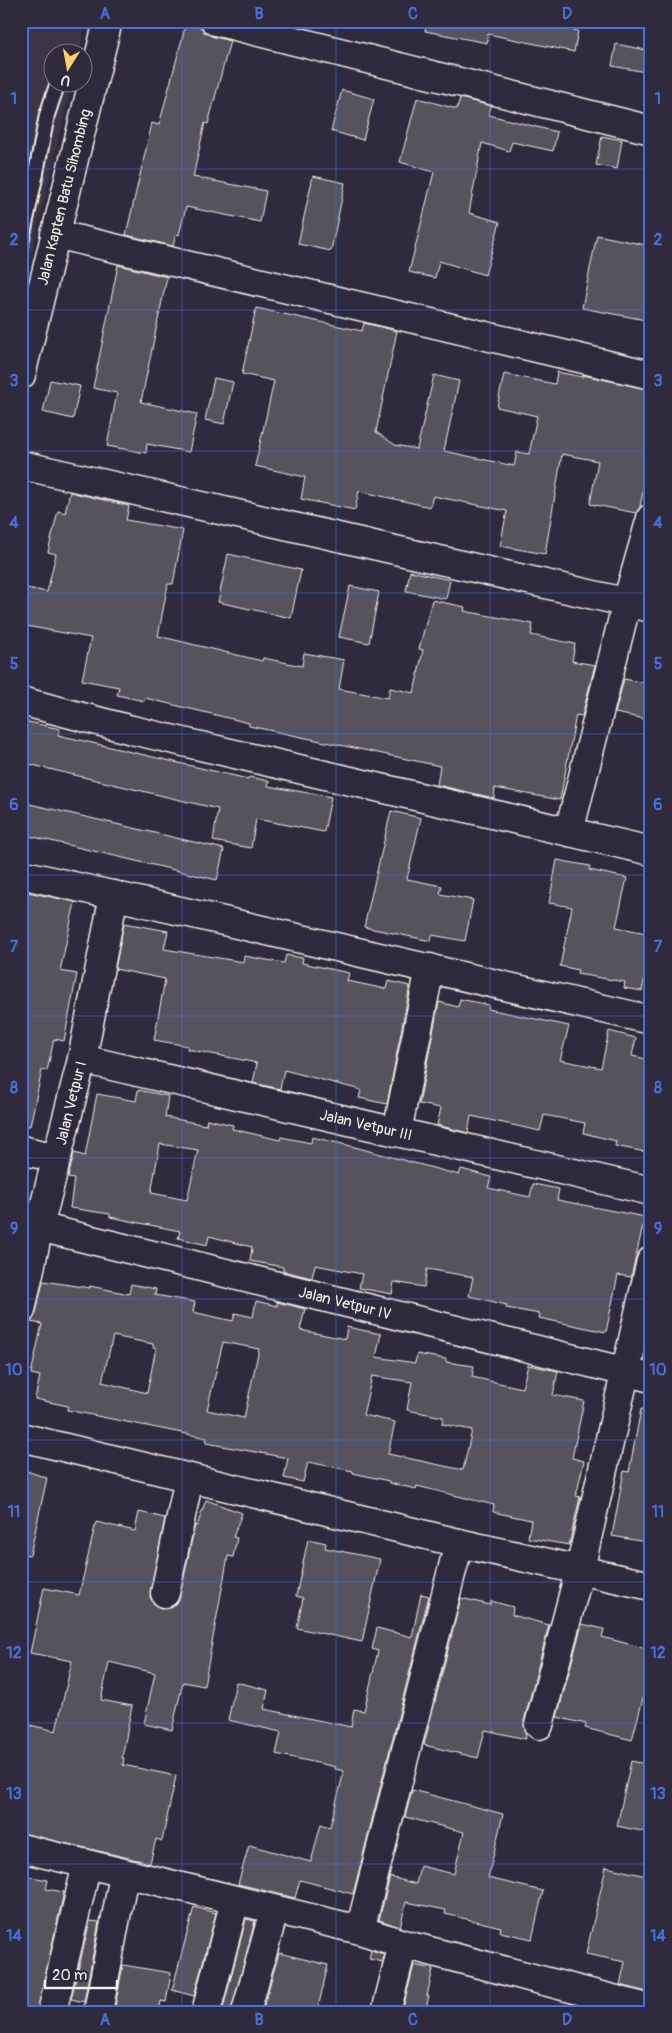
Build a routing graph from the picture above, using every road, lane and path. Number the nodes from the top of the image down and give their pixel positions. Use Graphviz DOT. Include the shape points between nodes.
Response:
graph roads {
  1 [pos="87,21"];
  2 [pos="108,21"];
  3 [pos="215,21"];
  4 [pos="93,55"];
  5 [pos="55,92"];
  6 [pos="651,130"];
  7 [pos="36,173"];
  8 [pos="21,177"];
  9 [pos="55,234"];
  10 [pos="21,243"];
  11 [pos="21,375"];
  12 [pos="651,375"];
  13 [pos="21,465"];
  14 [pos="651,518"];
  15 [pos="639,605"];
  16 [pos="21,701"];
  17 [pos="569,832"];
  18 [pos="651,851"];
  19 [pos="21,874"];
  20 [pos="114,895"];
  21 [pos="430,968"];
  22 [pos="651,1020"];
  23 [pos="82,1059"];
  24 [pos="397,1132"];
  25 [pos="21,1150"];
  26 [pos="57,1158"];
  27 [pos="651,1191"];
  28 [pos="39,1227"];
  29 [pos="651,1261"];
  30 [pos="21,1310"];
  31 [pos="624,1372"];
  32 [pos="651,1378"];
  33 [pos="21,1437"];
  34 [pos="189,1478"];
  35 [pos="459,1543"];
  36 [pos="580,1569"];
  37 [pos="651,1586"];
  38 [pos="165,1593"];
  39 [pos="539,1725"];
  40 [pos="21,1848"];
  41 [pos="87,1864"];
  42 [pos="124,1874"];
  43 [pos="234,1900"];
  44 [pos="274,1911"];
  45 [pos="360,1930"];
  46 [pos="403,1944"];
  47 [pos="651,2009"];
  48 [pos="52,2012"];
  49 [pos="98,2012"];
  50 [pos="206,2012"];
  51 [pos="246,2012"];
  52 [pos="386,2012"];
  1 -- 4 [label="street"];
  2 -- 4 [label="street, Jalan Kapten Batu Sihombing"];
  3 -- 6 [label="street"];
  4 -- 9 [label="street, Jalan Kapten Batu Sihombing"];
  5 -- 7 [label="lane"];
  7 -- 8 [label="lane"];
  7 -- 10 [label="lane"];
  9 -- 11 [label="street, Jalan Kapten Batu Sihombing"];
  9 -- 12 [label="street"];
  13 -- 15 [label="street"];
  14 -- 15 [label="street"];
  15 -- 17 [label="street"];
  16 -- 17 [label="street"];
  17 -- 18 [label="street"];
  19 -- 20 [label="street"];
  20 -- 21 [label="street"];
  20 -- 23 [label="street, Jalan Vetpur I"];
  21 -- 22 [label="street"];
  21 -- 24 [label="street"];
  23 -- 24 [label="street, Jalan Vetpur III"];
  23 -- 26 [label="street, Jalan Vetpur I"];
  24 -- 27 [label="street, Jalan Vetpur III"];
  25 -- 26 [label="street"];
  26 -- 28 [label="street, Jalan Vetpur I"];
  28 -- 30 [label="street, Jalan Vetpur I"];
  28 -- 31 [label="street, Jalan Vetpur IV"];
  29 -- 31 [label="street"];
  31 -- 32 [label="street, Jalan Vetpur IV"];
  31 -- 36 [label="street"];
  33 -- 34 [label="street"];
  34 -- 35 [label="street"];
  34 -- 38 [label="street"];
  35 -- 36 [label="street"];
  35 -- 45 [label="street"];
  36 -- 37 [label="street"];
  36 -- 39 [label="street"];
  40 -- 41 [label="street"];
  41 -- 42 [label="street"];
  41 -- 48 [label="street"];
  42 -- 43 [label="street"];
  42 -- 49 [label="street"];
  43 -- 44 [label="street"];
  43 -- 50 [label="street"];
  44 -- 45 [label="street"];
  44 -- 51 [label="street"];
  45 -- 46 [label="street"];
  46 -- 47 [label="street"];
  46 -- 52 [label="street"];
}
